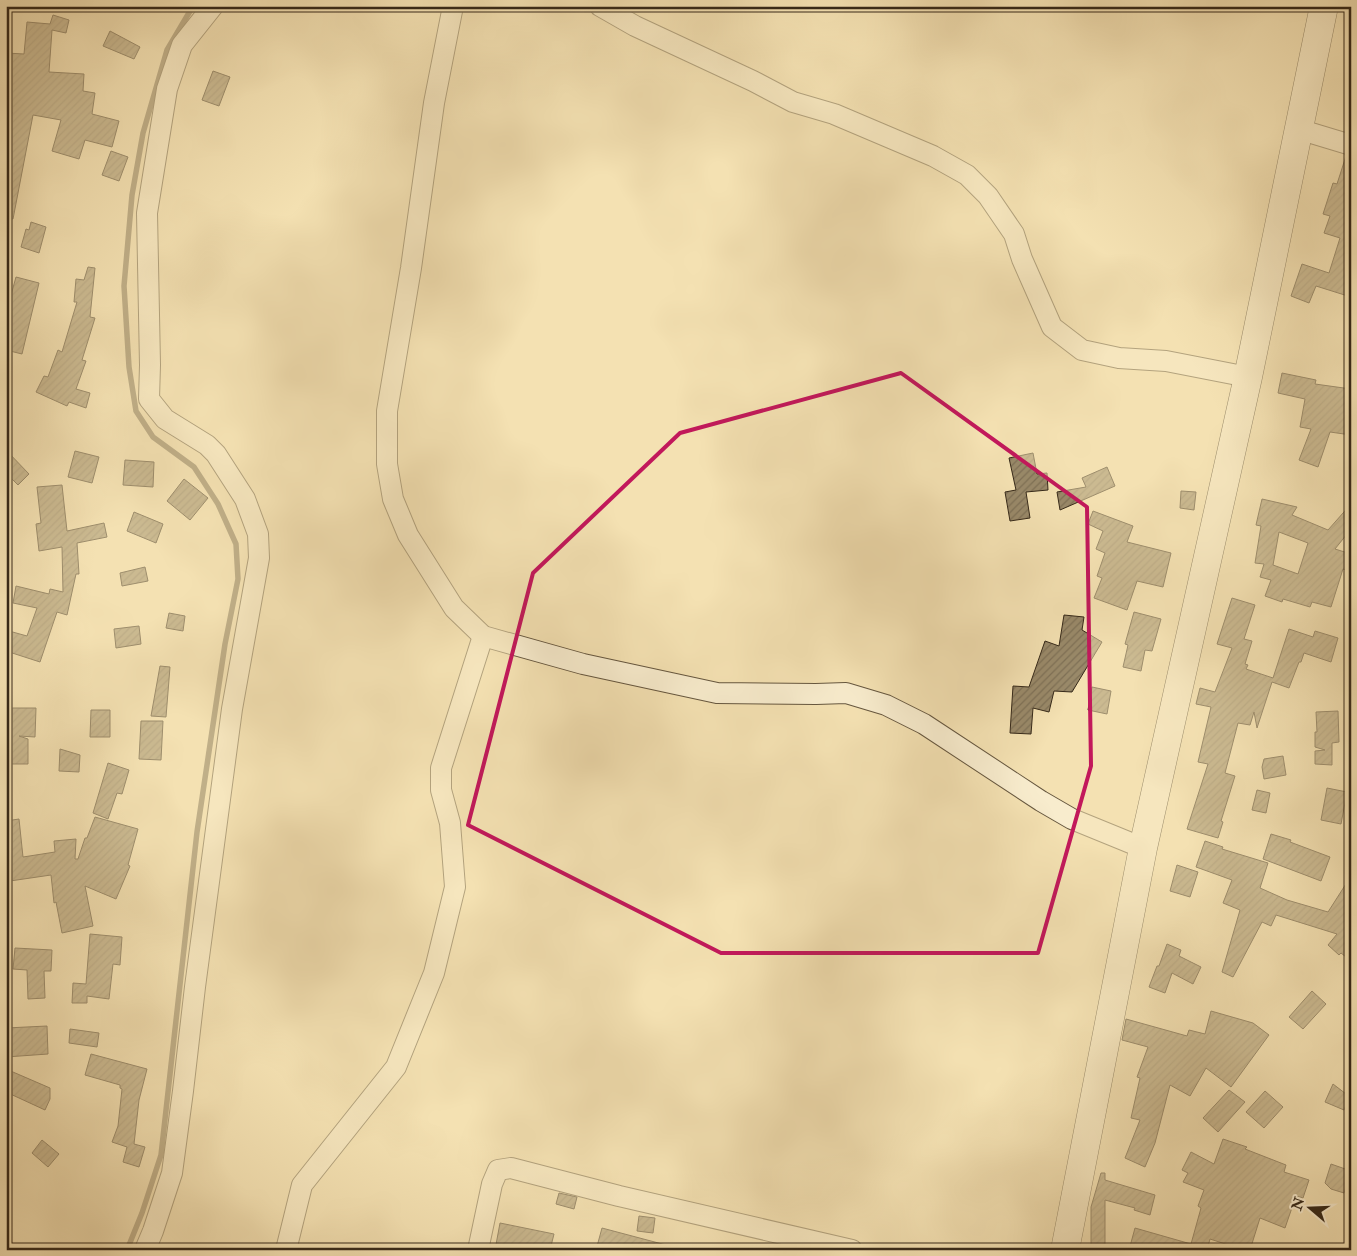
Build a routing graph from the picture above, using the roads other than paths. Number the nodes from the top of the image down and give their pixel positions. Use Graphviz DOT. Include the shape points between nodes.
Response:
graph roads {
  1 [pos="213,6"];
  2 [pos="453,6"];
  3 [pos="600,6"];
  4 [pos="1324,6"];
  5 [pos="1298,129"];
  6 [pos="1351,145"];
  7 [pos="1248,377"];
  8 [pos="483,636"];
  9 [pos="1143,848"];
  10 [pos="145,1250"];
  11 [pos="286,1250"];
  12 [pos="478,1250"];
  13 [pos="852,1250"];
  14 [pos="1065,1250"];
  1 -- 10 [label="street" via="182,45 167,89 147,213 149,399 165,419 207,444 216,454 245,499 258,534 260,558 232,709 172,1173"];
  2 -- 8 [label="street" via="434,102 392,376 387,411 387,464 393,499 408,535 454,608"];
  3 -- 7 [label="street" via="793,102 843,118 933,156 967,175 988,196 1014,234 1052,327 1082,350 1119,358 1166,361"];
  4 -- 5 [label="main road"];
  5 -- 6 [label="street"];
  5 -- 7 [label="main road"];
  7 -- 9 [label="main road"];
  8 -- 9 [label="street" via="583,664 717,693 846,693 886,705 924,724 1072,819"];
  8 -- 11 [label="street" via="441,768 441,790 450,822 455,887 434,973 396,1066 302,1185"];
  9 -- 14 [label="main road"];
  12 -- 13 [label="street" via="492,1184 498,1170 511,1168"];
}
